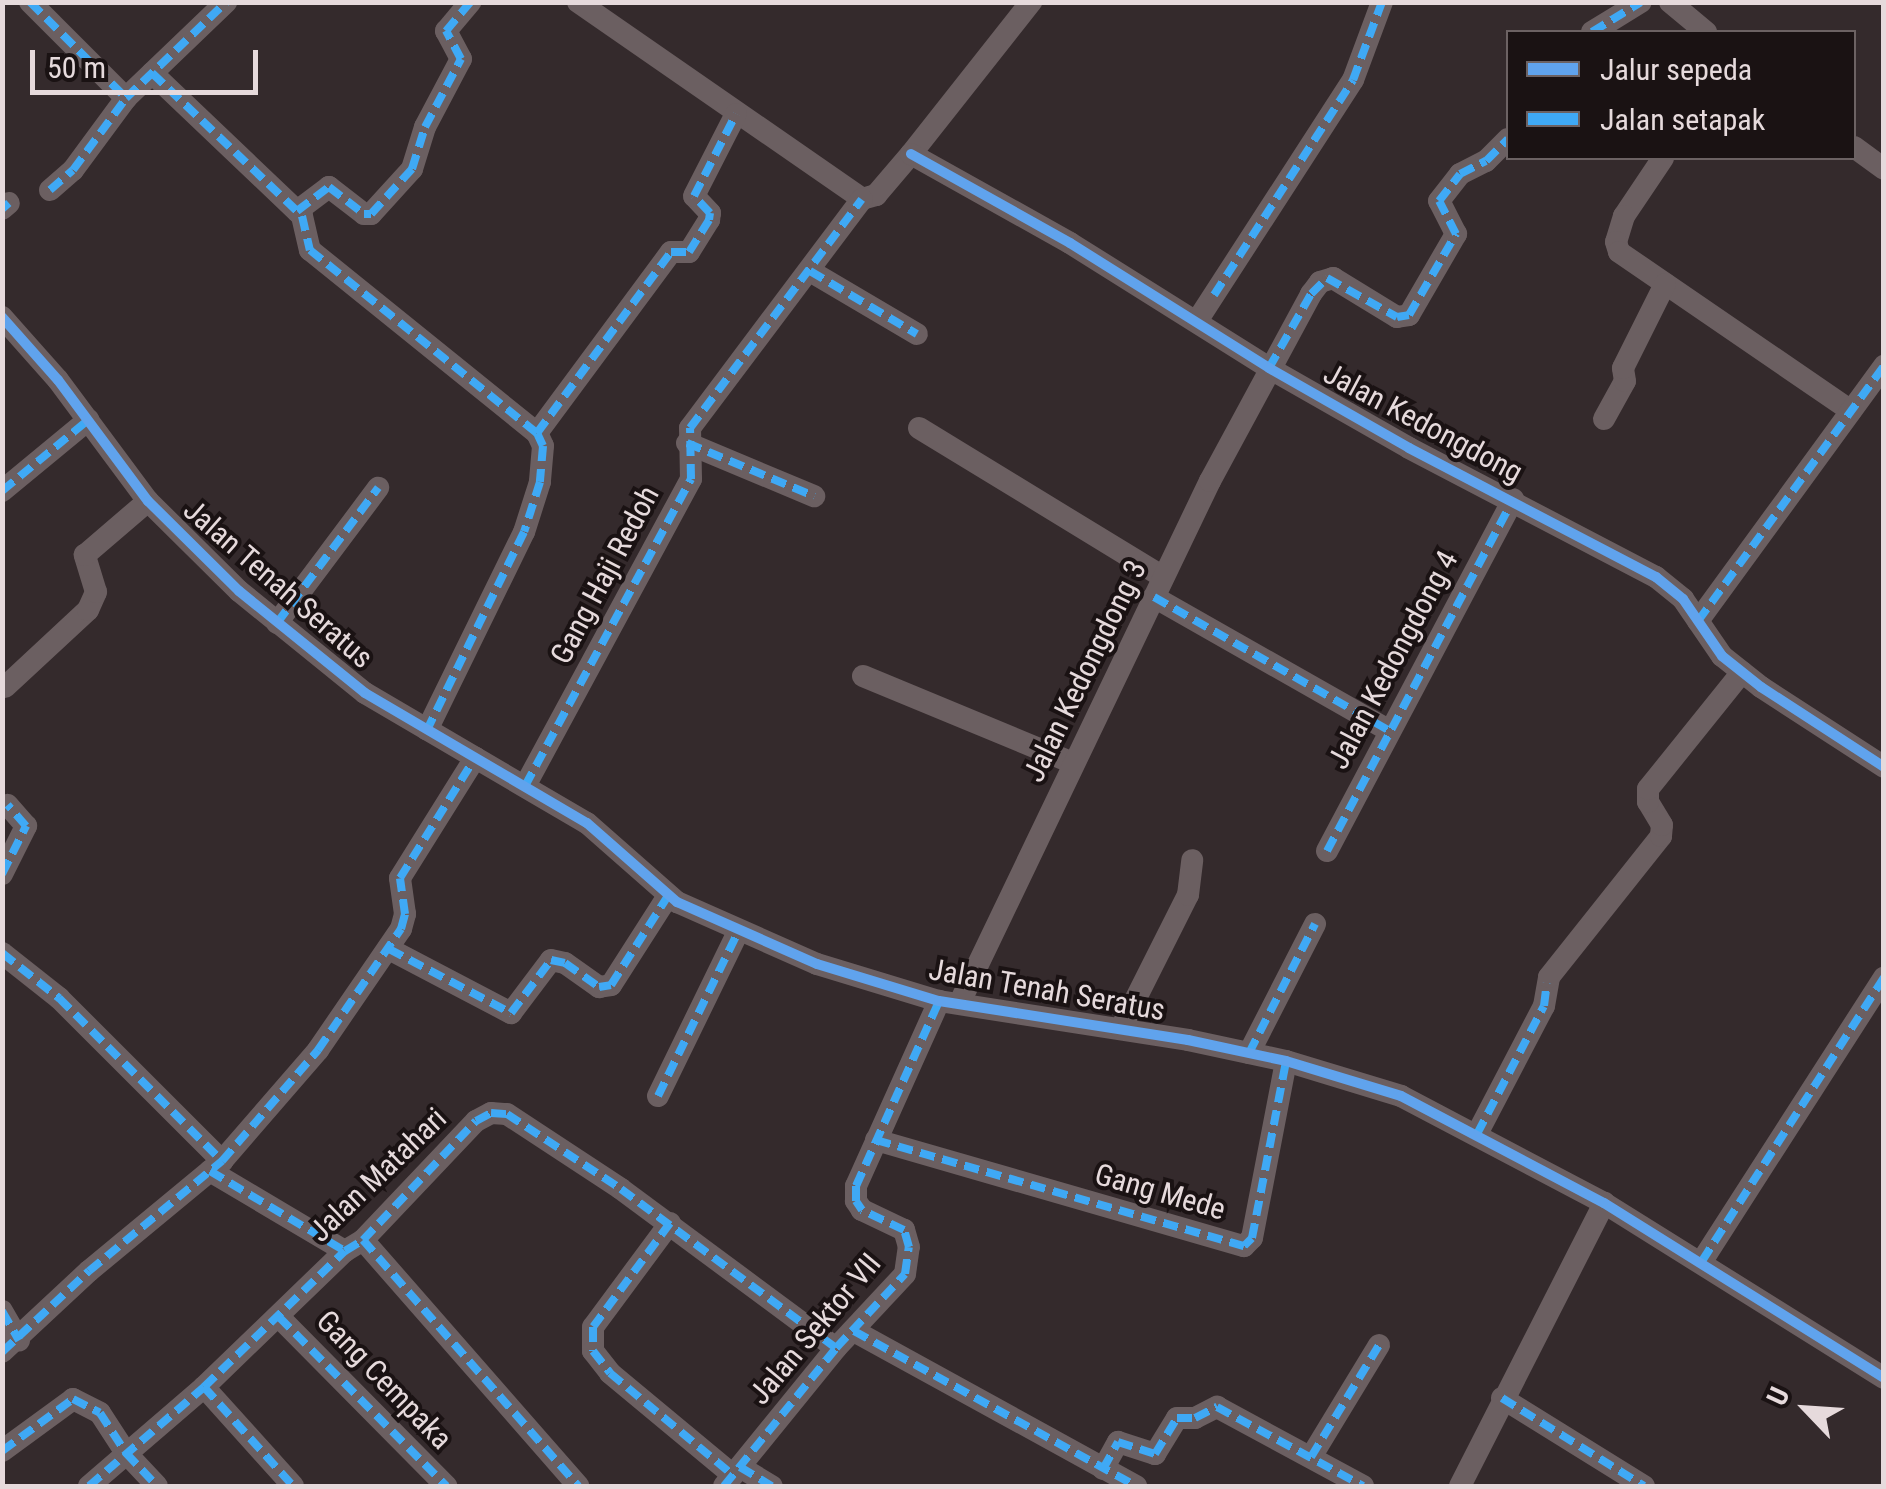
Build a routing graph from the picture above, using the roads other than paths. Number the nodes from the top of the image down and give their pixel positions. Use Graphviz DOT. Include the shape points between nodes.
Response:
graph roads {
  1 [pos="30,2"];
  2 [pos="226,2"];
  3 [pos="470,2"];
  4 [pos="578,2"];
  5 [pos="1382,2"];
  6 [pos="1640,2"];
  7 [pos="1670,2"];
  8 [pos="1024,5"];
  9 [pos="1595,30"];
  10 [pos="1704,30"];
  11 [pos="152,73"];
  12 [pos="126,98"];
  13 [pos="736,114"];
  14 [pos="1506,141"];
  15 [pos="1856,149"];
  16 [pos="911,154"];
  17 [pos="1662,160"];
  18 [pos="1884,170"];
  19 [pos="50,190"];
  20 [pos="862,199"];
  21 [pos="296,211"];
  22 [pos="810,271"];
  23 [pos="1665,284"];
  24 [pos="2,317"];
  25 [pos="1198,321"];
  26 [pos="917,334"];
  27 [pos="1884,366"];
  28 [pos="1268,368"];
  29 [pos="1851,411"];
  30 [pos="1604,419"];
  31 [pos="88,420"];
  32 [pos="919,428"];
  33 [pos="537,433"];
  34 [pos="688,443"];
  35 [pos="378,488"];
  36 [pos="2,491"];
  37 [pos="814,496"];
  38 [pos="1513,499"];
  39 [pos="148,501"];
  40 [pos="1158,587"];
  41 [pos="1698,621"];
  42 [pos="278,623"];
  43 [pos="1742,672"];
  44 [pos="863,676"];
  45 [pos="5,687"];
  46 [pos="428,730"];
  47 [pos="1388,730"];
  48 [pos="475,758"];
  49 [pos="1073,763"];
  50 [pos="1884,767"];
  51 [pos="525,786"];
  52 [pos="8,805"];
  53 [pos="1327,851"];
  54 [pos="1192,860"];
  55 [pos="2,874"];
  56 [pos="668,896"];
  57 [pos="1315,924"];
  58 [pos="738,932"];
  59 [pos="388,949"];
  60 [pos="2,953"];
  61 [pos="1884,977"];
  62 [pos="950,1002"];
  63 [pos="1121,1028"];
  64 [pos="1249,1053"];
  65 [pos="1286,1061"];
  66 [pos="658,1096"];
  67 [pos="1477,1134"];
  68 [pos="876,1140"];
  69 [pos="216,1166"];
  70 [pos="1604,1203"];
  71 [pos="670,1223"];
  72 [pos="354,1246"];
  73 [pos="1702,1261"];
  74 [pos="2,1311"];
  75 [pos="279,1316"];
  76 [pos="854,1331"];
  77 [pos="1379,1345"];
  78 [pos="11,1346"];
  79 [pos="836,1348"];
  80 [pos="1884,1378"];
  81 [pos="204,1387"];
  82 [pos="1502,1398"];
  83 [pos="2,1450"];
  84 [pos="126,1453"];
  85 [pos="1310,1457"];
  86 [pos="1103,1469"];
  87 [pos="732,1476"];
  88 [pos="89,1486"];
  89 [pos="157,1486"];
  90 [pos="293,1486"];
  91 [pos="446,1486"];
  92 [pos="578,1486"];
  93 [pos="772,1486"];
  94 [pos="1136,1486"];
  95 [pos="1363,1486"];
  96 [pos="1460,1486"];
  97 [pos="1644,1486"];
  1 -- 12 [label="street"];
  2 -- 11 [label="street"];
  3 -- 21 [label="street" via="446,31 461,57 412,169 371,214 329,188"];
  4 -- 13 [label="street"];
  5 -- 25 [label="street" via="1353,80"];
  6 -- 9 [label="street"];
  7 -- 10 [label="street"];
  8 -- 16 [label="street"];
  11 -- 12 [label="street"];
  11 -- 21 [label="street"];
  12 -- 19 [label="street"];
  13 -- 20 [label="street"];
  13 -- 33 [label="street" via="694,196 710,220 688,252 671,252"];
  14 -- 28 [label="street, Jalan Kedongdong 3" via="1460,174 1439,201 1456,234 1408,315 1397,317 1327,278"];
  15 -- 18 [label="street"];
  16 -- 20 [label="street" via="876,194"];
  16 -- 25 [label="street, Jalan Kedongdong"];
  17 -- 23 [label="street" via="1638,192 1616,242 1622,255"];
  20 -- 22 [label="street, Gang Haji Redoh"];
  21 -- 33 [label="street" via="306,220 310,250"];
  22 -- 26 [label="street"];
  22 -- 34 [label="street, Gang Haji Redoh" via="690,428"];
  23 -- 29 [label="street"];
  23 -- 30 [label="street"];
  24 -- 31 [label="street, Jalan Tenah Seratus"];
  25 -- 28 [label="street, Jalan Kedongdong"];
  27 -- 29 [label="street"];
  28 -- 38 [label="street, Jalan Kedongdong"];
  28 -- 40 [label="street, Jalan Kedongdong 3"];
  29 -- 41 [label="street"];
  31 -- 36 [label="street"];
  31 -- 39 [label="street, Jalan Tenah Seratus"];
  32 -- 40 [label="street"];
  33 -- 46 [label="street" via="543,465 530,515"];
  34 -- 37 [label="street"];
  34 -- 51 [label="street, Gang Haji Redoh" via="689,482"];
  35 -- 42 [label="street"];
  38 -- 41 [label="street, Jalan Kedongdong" via="1656,576"];
  38 -- 47 [label="street, Jalan Kedongdong 4"];
  39 -- 42 [label="street, Jalan Tenah Seratus"];
  39 -- 45 [label="street" via="85,555 96,592 88,610"];
  40 -- 47 [label="street"];
  40 -- 49 [label="street, Jalan Kedongdong 3"];
  41 -- 43 [label="street, Jalan Kedongdong"];
  42 -- 46 [label="street, Jalan Tenah Seratus" via="366,693"];
  43 -- 50 [label="street, Jalan Kedongdong"];
  43 -- 67 [label="street" via="1648,789 1661,836 1549,977 1544,1006"];
  44 -- 49 [label="street"];
  46 -- 48 [label="street, Jalan Tenah Seratus"];
  47 -- 53 [label="street, Jalan Kedongdong 4"];
  48 -- 51 [label="street, Jalan Tenah Seratus"];
  48 -- 59 [label="street" via="400,878 405,921"];
  49 -- 62 [label="street, Jalan Kedongdong 3"];
  51 -- 56 [label="street, Jalan Tenah Seratus" via="588,823"];
  52 -- 55 [label="street" via="26,826"];
  54 -- 63 [label="street" via="1188,895"];
  56 -- 58 [label="street, Jalan Tenah Seratus"];
  56 -- 59 [label="street" via="611,986 598,987 551,960 511,1013"];
  57 -- 64 [label="street"];
  58 -- 62 [label="street, Jalan Tenah Seratus" via="817,964"];
  58 -- 66 [label="street"];
  59 -- 69 [label="street" via="318,1050"];
  60 -- 69 [label="street" via="59,998"];
  61 -- 73 [label="street"];
  62 -- 63 [label="street, Jalan Tenah Seratus"];
  62 -- 68 [label="street, Jalan Sektor VII"];
  63 -- 64 [label="street, Jalan Tenah Seratus"];
  64 -- 65 [label="street, Jalan Tenah Seratus"];
  65 -- 67 [label="street, Jalan Tenah Seratus" via="1401,1096"];
  65 -- 68 [label="street, Gang Mede" via="1252,1238 1244,1246"];
  67 -- 70 [label="street, Jalan Tenah Seratus"];
  68 -- 76 [label="street, Jalan Sektor VII" via="856,1201 904,1230 908,1261 905,1274"];
  69 -- 72 [label="street"];
  69 -- 78 [label="street"];
  70 -- 73 [label="street, Jalan Tenah Seratus"];
  70 -- 82 [label="street"];
  71 -- 72 [label="street, Jalan Matahari" via="499,1113 476,1121"];
  71 -- 79 [label="street, Jalan Matahari"];
  71 -- 87 [label="street" via="594,1327 592,1350 610,1373"];
  72 -- 75 [label="street, Jalan Matahari"];
  72 -- 92 [label="street"];
  73 -- 80 [label="street, Jalan Tenah Seratus"];
  74 -- 78 [label="street"];
  75 -- 81 [label="street, Jalan Matahari"];
  75 -- 91 [label="street, Gang Cempaka"];
  76 -- 79 [label="street, Jalan Sektor VII"];
  76 -- 86 [label="street"];
  77 -- 85 [label="street"];
  79 -- 87 [label="street, Jalan Sektor VII"];
  81 -- 84 [label="street, Jalan Matahari"];
  81 -- 90 [label="street"];
  82 -- 96 [label="street"];
  82 -- 97 [label="street"];
  83 -- 84 [label="street" via="74,1400 100,1412"];
  84 -- 88 [label="street, Jalan Matahari"];
  84 -- 89 [label="street"];
  85 -- 86 [label="street" via="1217,1407 1177,1418 1155,1454 1118,1442"];
  85 -- 95 [label="street"];
  86 -- 94 [label="street"];
  87 -- 93 [label="street"];
}
